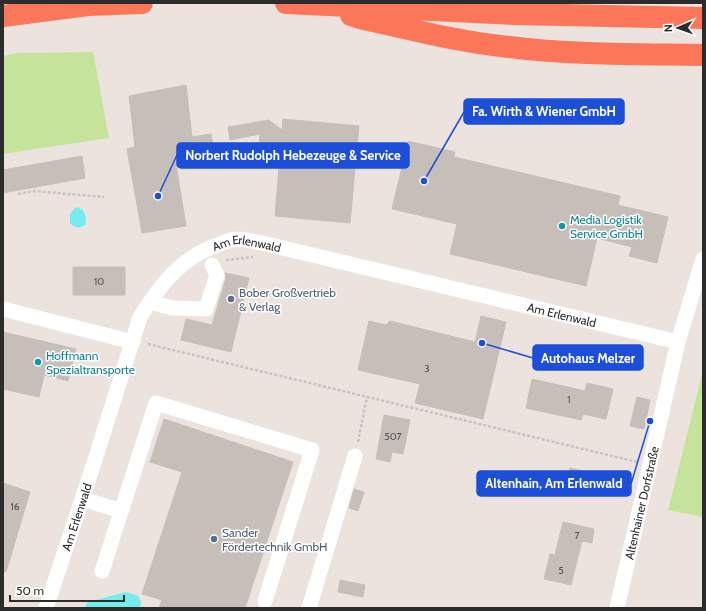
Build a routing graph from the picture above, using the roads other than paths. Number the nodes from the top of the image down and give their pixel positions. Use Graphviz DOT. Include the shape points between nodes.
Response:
graph roads {
  1 [pos="142,3"];
  2 [pos="286,3"];
  3 [pos="320,4"];
  4 [pos="3,16"];
  5 [pos="703,18"];
  6 [pos="703,55"];
  7 [pos="703,259"];
  8 [pos="212,265"];
  9 [pos="150,302"];
  10 [pos="3,309"];
  11 [pos="678,342"];
  12 [pos="142,346"];
  13 [pos="355,456"];
  14 [pos="83,499"];
  15 [pos="121,511"];
  16 [pos="102,571"];
  17 [pos="264,601"];
  18 [pos="46,608"];
  19 [pos="309,608"];
  20 [pos="617,608"];
  1 -- 4 [label="highway" via="88,5"];
  2 -- 3 [label="highway"];
  3 -- 5 [label="highway" via="515,14"];
  3 -- 6 [label="highway" via="360,18 508,47 585,53"];
  7 -- 11 [label="street, Altenhainer Dorfstraße"];
  8 -- 9 [label="street" via="217,275 206,309 172,308"];
  9 -- 11 [label="street, Am Erlenwald" via="175,270 193,256 237,239"];
  9 -- 12 [label="street, Am Erlenwald" via="140,317"];
  10 -- 12 [label="street"];
  11 -- 20 [label="street, Altenhainer Dorfstraße"];
  12 -- 14 [label="street, Am Erlenwald"];
  13 -- 19 [label="street"];
  14 -- 15 [label="street"];
  14 -- 18 [label="street, Am Erlenwald"];
  15 -- 16 [label="street"];
  15 -- 17 [label="street" via="156,403 312,450"];
}
